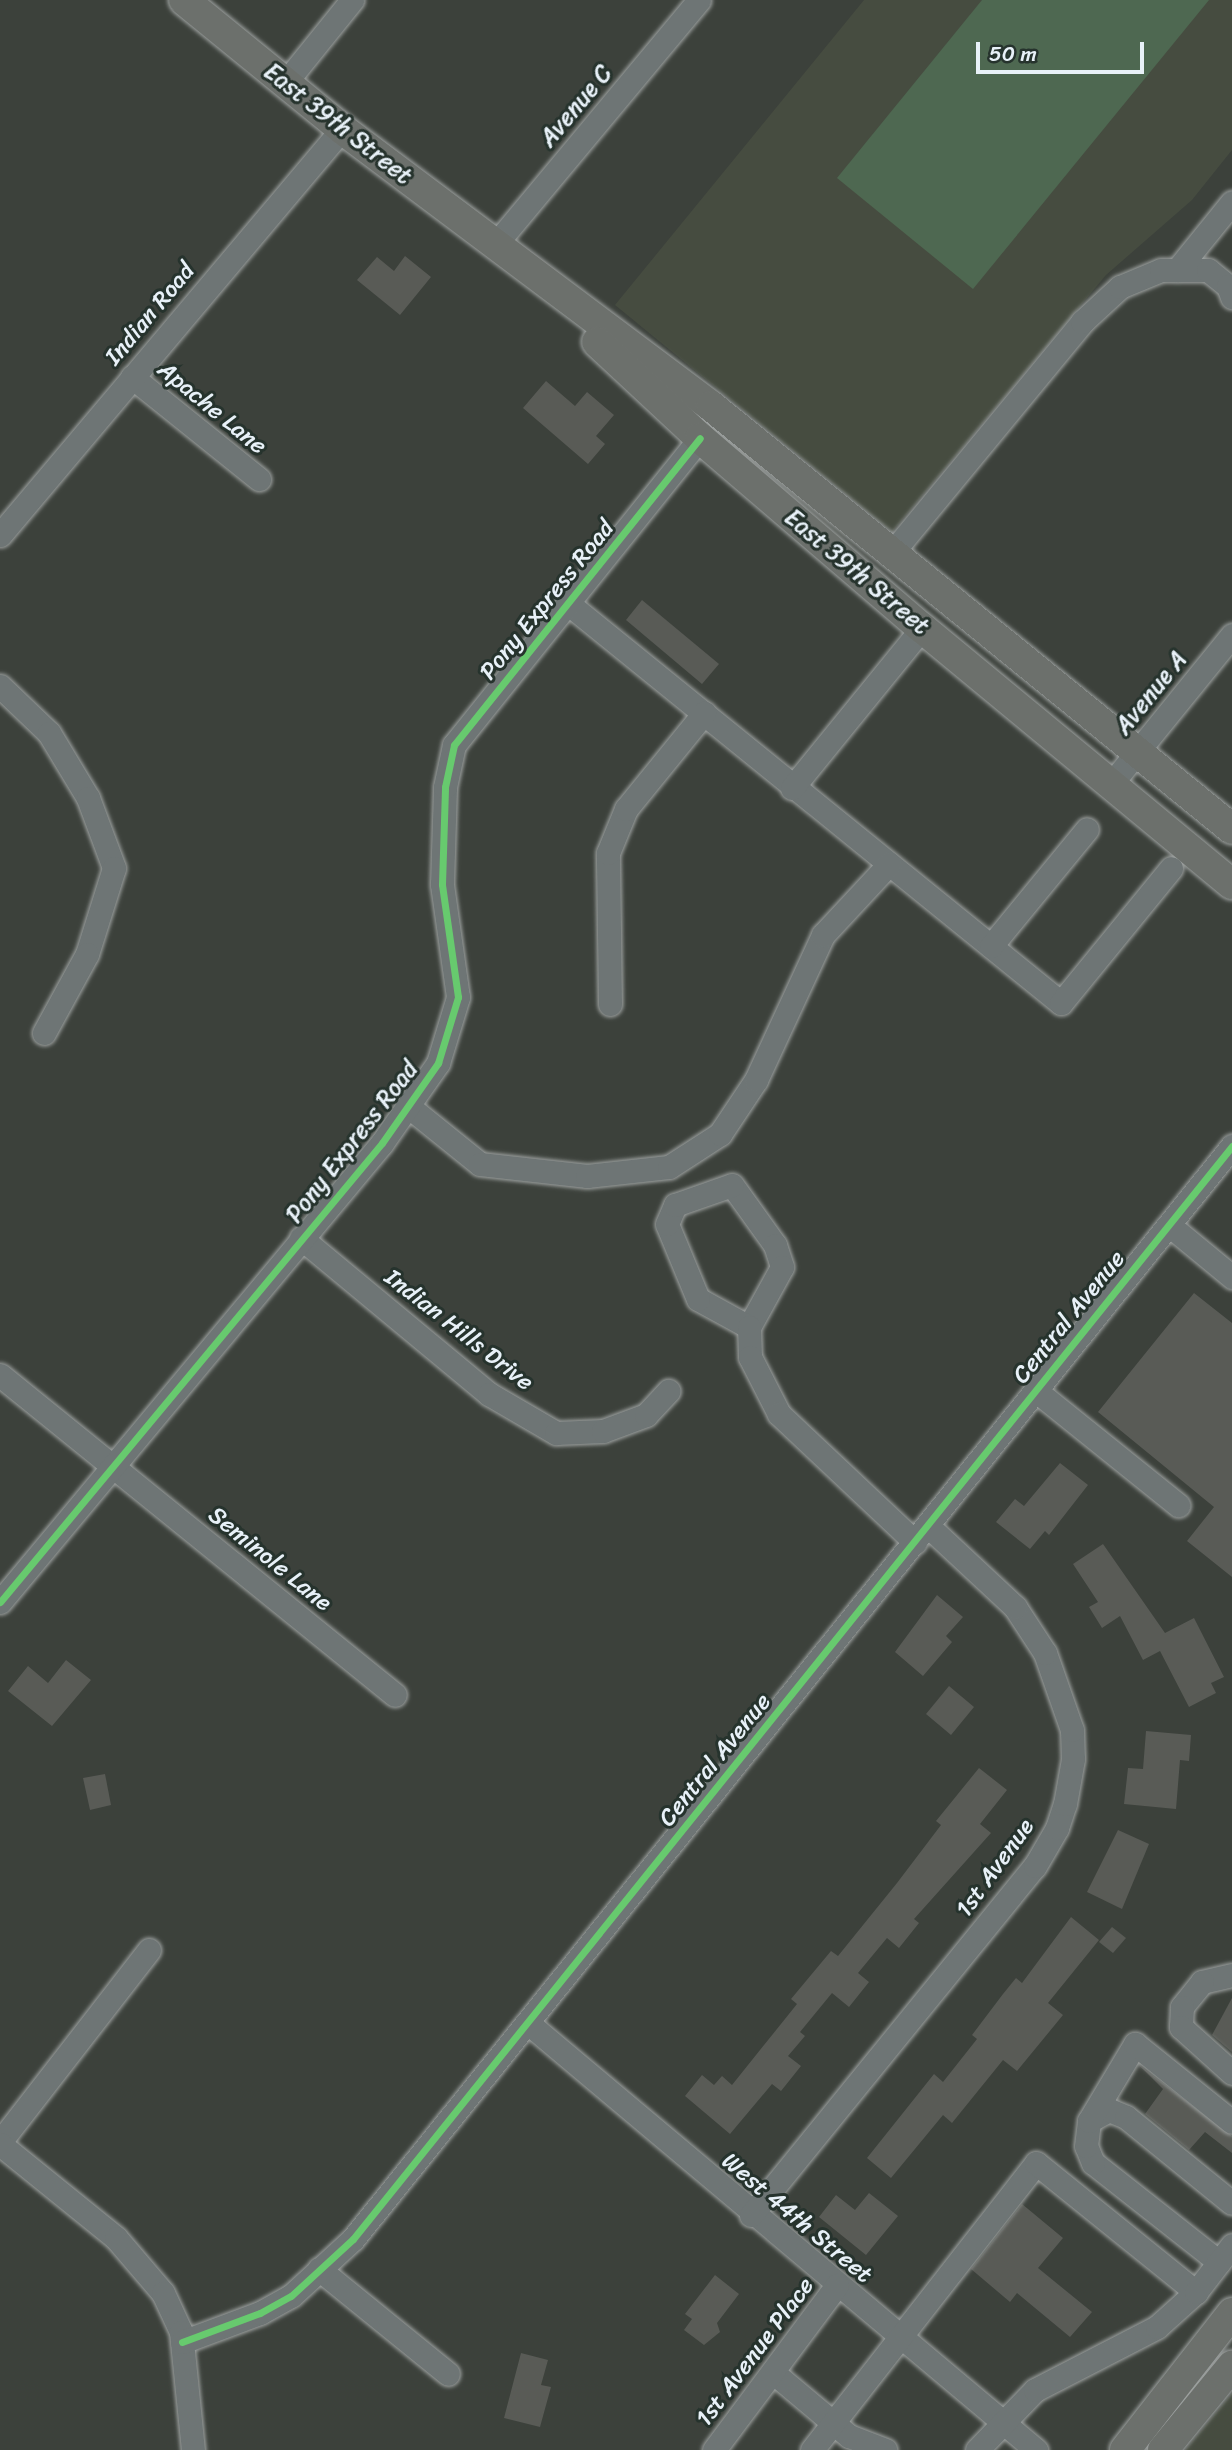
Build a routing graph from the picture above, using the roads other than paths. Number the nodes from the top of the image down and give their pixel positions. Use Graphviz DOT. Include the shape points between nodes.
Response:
graph roads {
  1 [pos="184,0"];
  2 [pos="352,0"];
  3 [pos="699,0"];
  4 [pos="285,83"];
  5 [pos="342,129"];
  6 [pos="1232,202"];
  7 [pos="494,246"];
  8 [pos="1177,270"];
  9 [pos="1232,297"];
  10 [pos="132,377"];
  11 [pos="699,438"];
  12 [pos="259,479"];
  13 [pos="0,535"];
  14 [pos="891,554"];
  15 [pos="569,605"];
  16 [pos="922,628"];
  17 [pos="1228,647"];
  18 [pos="0,685"];
  19 [pos="704,713"];
  20 [pos="1139,750"];
  21 [pos="1111,783"];
  22 [pos="792,788"];
  23 [pos="1087,829"];
  24 [pos="1232,829"];
  25 [pos="889,864"];
  26 [pos="1171,868"];
  27 [pos="1232,884"];
  28 [pos="991,946"];
  29 [pos="610,1004"];
  30 [pos="44,1033"];
  31 [pos="408,1106"];
  32 [pos="1232,1146"];
  33 [pos="1169,1225"];
  34 [pos="301,1238"];
  35 [pos="1232,1277"];
  36 [pos="749,1327"];
  37 [pos="0,1374"];
  38 [pos="1035,1390"];
  39 [pos="668,1391"];
  40 [pos="113,1464"];
  41 [pos="1178,1505"];
  42 [pos="922,1534"];
  43 [pos="0,1602"];
  44 [pos="395,1695"];
  45 [pos="149,1950"];
  46 [pos="1232,1975"];
  47 [pos="527,2023"];
  48 [pos="1232,2073"];
  49 [pos="1089,2121"];
  50 [pos="1232,2122"];
  51 [pos="0,2143"];
  52 [pos="1232,2203"];
  53 [pos="751,2215"];
  54 [pos="1225,2253"];
  55 [pos="319,2269"];
  56 [pos="837,2285"];
  57 [pos="1196,2292"];
  58 [pos="1232,2313"];
  59 [pos="900,2337"];
  60 [pos="182,2342"];
  61 [pos="1232,2367"];
  62 [pos="448,2374"];
  63 [pos="775,2374"];
  64 [pos="1003,2422"];
  65 [pos="834,2423"];
  66 [pos="193,2450"];
  67 [pos="714,2450"];
  68 [pos="812,2450"];
  69 [pos="885,2450"];
  70 [pos="977,2450"];
  71 [pos="1036,2450"];
  72 [pos="1125,2450"];
  73 [pos="1163,2450"];
  1 -- 4 [label="main road, East 39th Street"];
  2 -- 4 [label="street"];
  3 -- 7 [label="street, Avenue C"];
  4 -- 5 [label="main road, East 39th Street"];
  5 -- 7 [label="main road, East 39th Street"];
  5 -- 10 [label="street, Indian Road"];
  6 -- 8 [label="street"];
  7 -- 11 [label="main road, East 39th Street"];
  7 -- 14 [label="main road, East 39th Street" via="711,406"];
  8 -- 9 [label="street" via="1208,270 1228,286"];
  8 -- 14 [label="street" via="1161,270 1120,287 1082,323"];
  10 -- 12 [label="street, Apache Lane"];
  10 -- 13 [label="street, Indian Road"];
  11 -- 15 [label="street, Pony Express Road"];
  11 -- 16 [label="main road, East 39th Street"];
  14 -- 20 [label="main road, East 39th Street"];
  15 -- 19 [label="street"];
  15 -- 31 [label="street, Pony Express Road" via="454,745 445,788 442,884 458,997 438,1063"];
  16 -- 21 [label="main road, East 39th Street"];
  16 -- 22 [label="street"];
  17 -- 20 [label="street, Avenue A"];
  18 -- 30 [label="street" via="50,733 89,798 114,868 87,954"];
  19 -- 22 [label="street"];
  19 -- 29 [label="street" via="626,809 608,853"];
  20 -- 21 [label="street, Avenue A"];
  20 -- 24 [label="main road, East 39th Street"];
  21 -- 27 [label="main road, East 39th Street"];
  22 -- 25 [label="street"];
  23 -- 28 [label="street"];
  25 -- 28 [label="street"];
  25 -- 31 [label="street" via="823,935 756,1080 720,1134 669,1167 587,1176 480,1164"];
  26 -- 28 [label="street" via="1061,1003"];
  31 -- 34 [label="street, Pony Express Road"];
  32 -- 33 [label="street, Central Avenue"];
  33 -- 35 [label="street"];
  33 -- 38 [label="street, Central Avenue"];
  34 -- 39 [label="street, Indian Hills Drive" via="489,1394 556,1433 603,1431 646,1415"];
  34 -- 40 [label="street, Pony Express Road"];
  36 -- 36 [label="street" via="782,1267 775,1245 732,1185 674,1205 667,1224 698,1299"];
  36 -- 42 [label="street, 1st Avenue" via="750,1357 779,1414"];
  37 -- 40 [label="street, Seminole Lane"];
  38 -- 41 [label="street"];
  38 -- 42 [label="street, Central Avenue"];
  40 -- 43 [label="street, Pony Express Road"];
  40 -- 44 [label="street, Seminole Lane"];
  42 -- 47 [label="street, Central Avenue"];
  42 -- 53 [label="street, 1st Avenue" via="1015,1607 1045,1653 1072,1730 1073,1759 1065,1804 1035,1866"];
  45 -- 51 [label="street"];
  46 -- 48 [label="street" via="1202,1982 1182,2007 1181,2027"];
  47 -- 53 [label="street, West 44th Street"];
  47 -- 55 [label="street, Central Avenue" via="353,2239"];
  49 -- 50 [label="street" via="1135,2044"];
  49 -- 52 [label="street" via="1110,2110 1126,2117"];
  49 -- 54 [label="street" via="1086,2146 1093,2163"];
  51 -- 60 [label="street" via="116,2238 163,2293"];
  53 -- 56 [label="street, West 44th Street"];
  54 -- 57 [label="street"];
  55 -- 60 [label="street, Central Avenue" via="291,2296 260,2313"];
  55 -- 62 [label="street"];
  56 -- 59 [label="street, West 44th Street"];
  56 -- 63 [label="street, 1st Avenue Place"];
  57 -- 59 [label="street" via="1036,2163"];
  57 -- 64 [label="street" via="1157,2327 1035,2390"];
  58 -- 72 [label="main road"];
  59 -- 64 [label="street, West 44th Street"];
  59 -- 65 [label="street"];
  60 -- 66 [label="street"];
  61 -- 73 [label="main road"];
  63 -- 65 [label="street"];
  63 -- 67 [label="street, 1st Avenue Place"];
  64 -- 70 [label="street"];
  64 -- 71 [label="street, West 44th Street"];
  65 -- 68 [label="street"];
  65 -- 69 [label="street" via="849,2436"];
}
